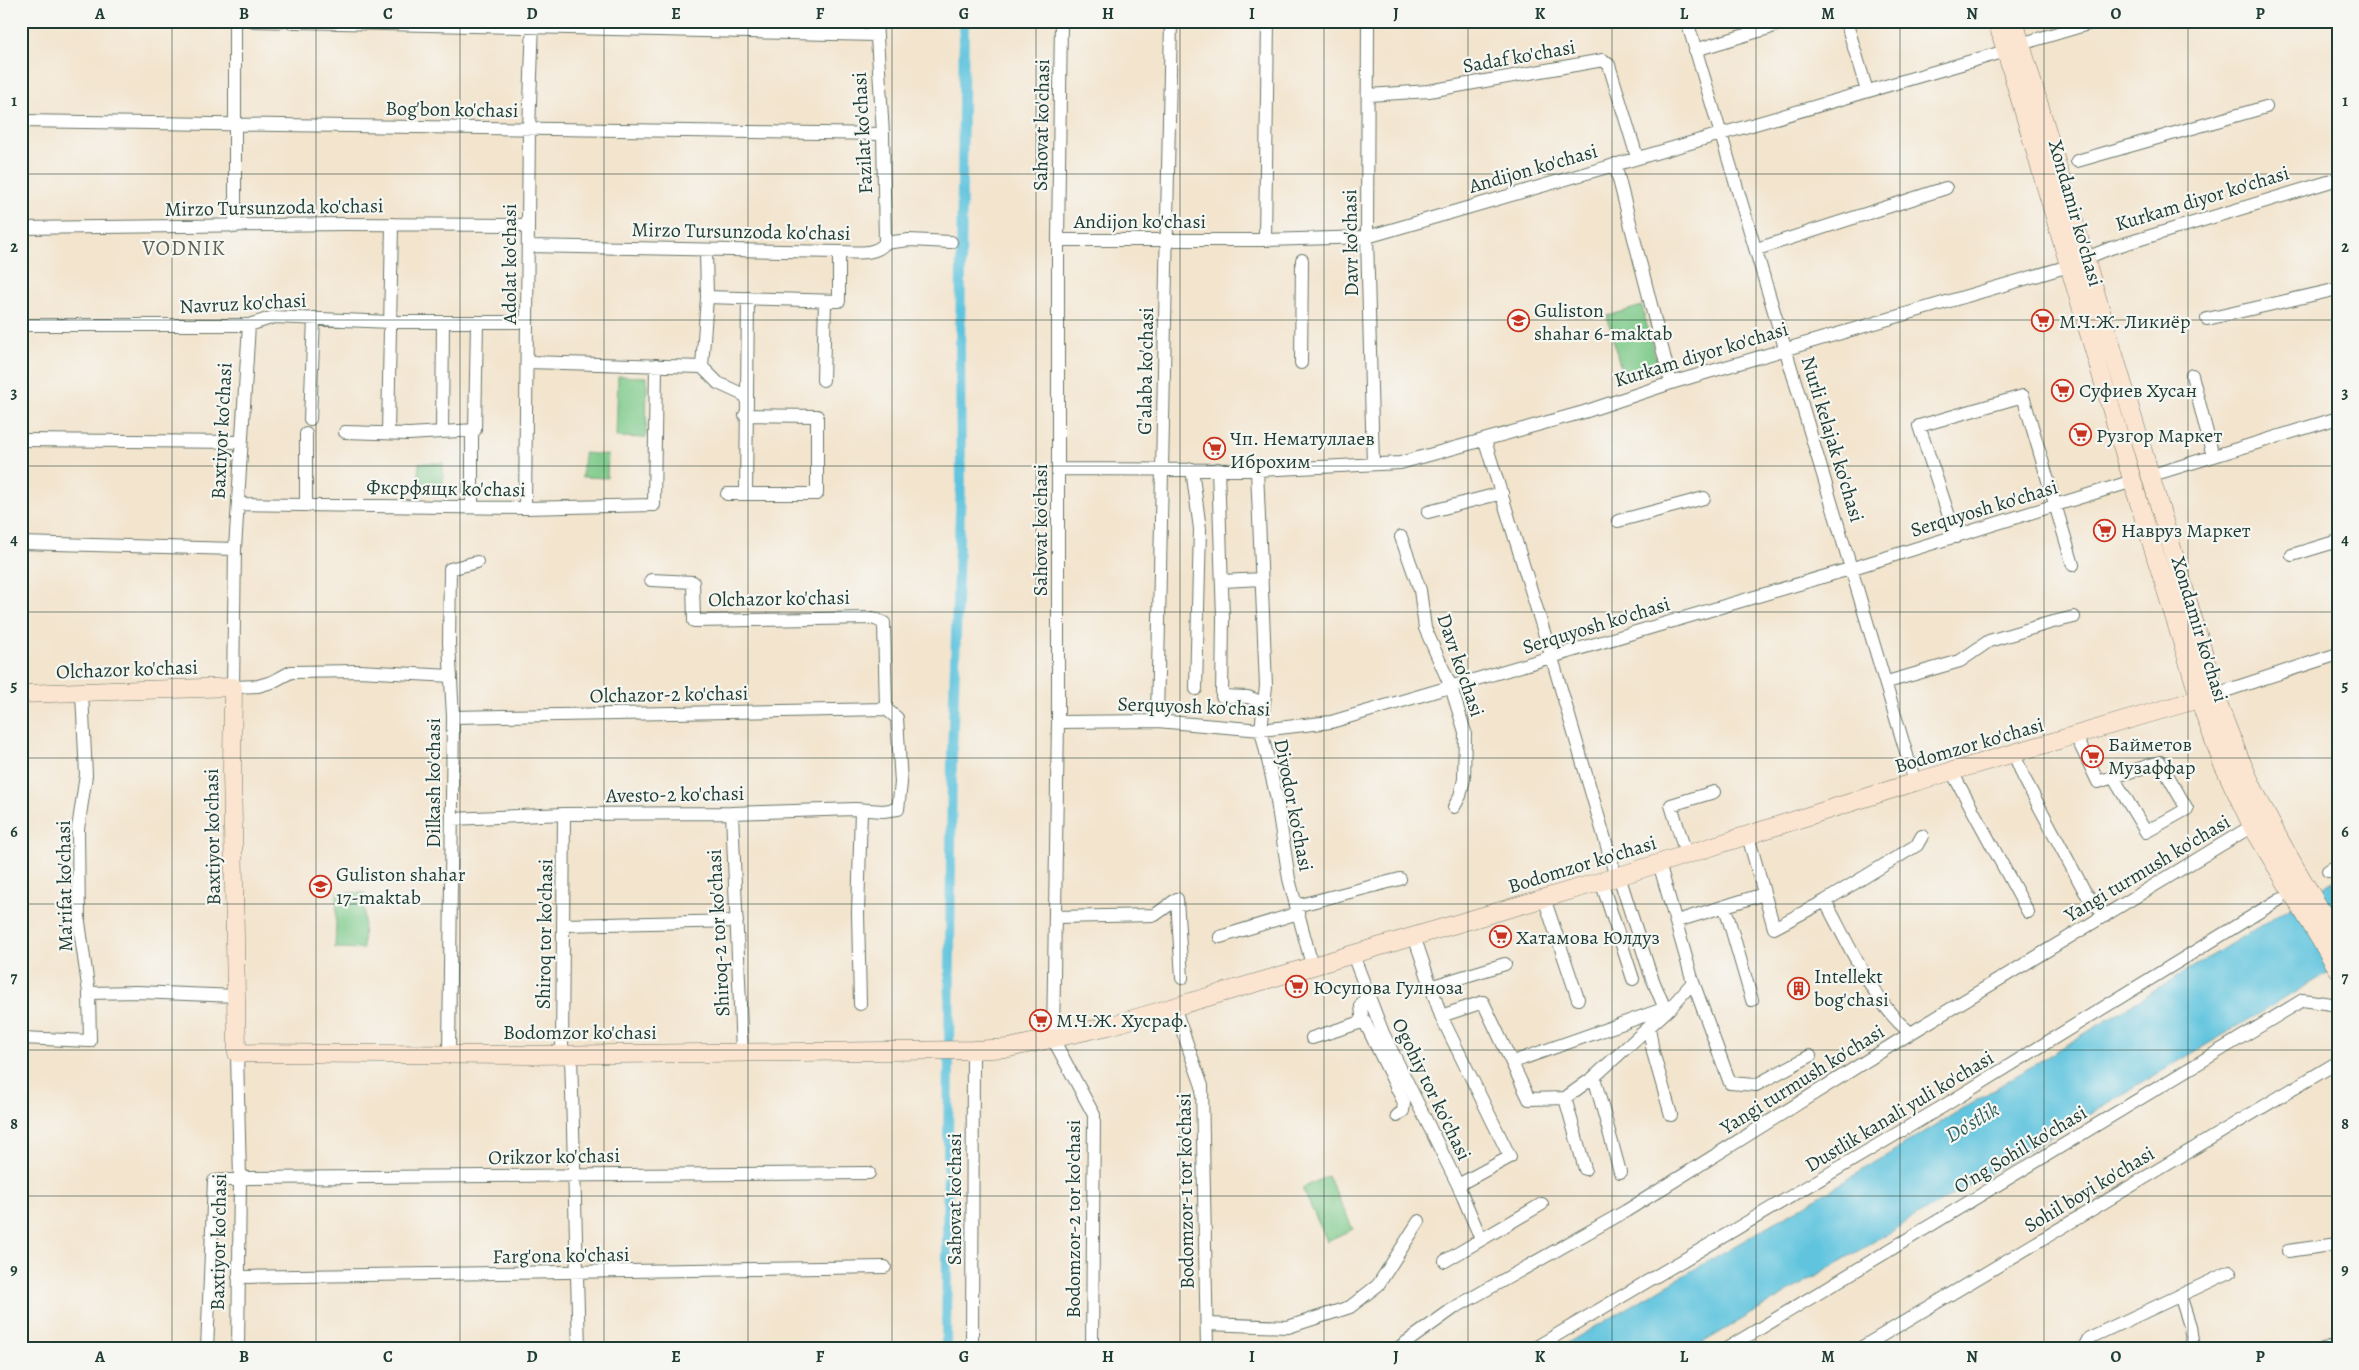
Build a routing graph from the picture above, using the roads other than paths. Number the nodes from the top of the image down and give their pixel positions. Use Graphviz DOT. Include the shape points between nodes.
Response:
graph roads {
  1 [pos="235,21"];
  2 [pos="253,21"];
  3 [pos="876,21"];
  4 [pos="1061,21"];
  5 [pos="1171,21"];
  6 [pos="1268,21"];
  7 [pos="1368,21"];
  8 [pos="1687,21"];
  9 [pos="1783,21"];
  10 [pos="1846,21"];
  11 [pos="1997,21"];
  12 [pos="2014,21"];
  13 [pos="2098,21"];
  14 [pos="533,25"];
  15 [pos="876,35"];
  16 [pos="2013,48"];
  17 [pos="1695,50"];
  18 [pos="1867,91"];
  19 [pos="1368,95"];
  20 [pos="2266,107"];
  21 [pos="21,122"];
  22 [pos="235,124"];
  23 [pos="529,130"];
  24 [pos="883,134"];
  25 [pos="1720,136"];
  26 [pos="1637,157"];
  27 [pos="2077,161"];
  28 [pos="1615,164"];
  29 [pos="2338,179"];
  30 [pos="1946,188"];
  31 [pos="392,224"];
  32 [pos="528,225"];
  33 [pos="235,227"];
  34 [pos="21,228"];
  35 [pos="1367,236"];
  36 [pos="1166,239"];
  37 [pos="1058,240"];
  38 [pos="1266,240"];
  39 [pos="950,242"];
  40 [pos="885,243"];
  41 [pos="528,246"];
  42 [pos="1757,250"];
  43 [pos="706,251"];
  44 [pos="839,252"];
  45 [pos="2086,258"];
  46 [pos="1302,260"];
  47 [pos="2069,266"];
  48 [pos="2338,289"];
  49 [pos="706,297"];
  50 [pos="748,298"];
  51 [pos="825,301"];
  52 [pos="314,318"];
  53 [pos="2207,319"];
  54 [pos="390,322"];
  55 [pos="443,322"];
  56 [pos="477,322"];
  57 [pos="527,322"];
  58 [pos="21,325"];
  59 [pos="249,326"];
  60 [pos="1786,350"];
  61 [pos="528,362"];
  62 [pos="1301,363"];
  63 [pos="656,365"];
  64 [pos="702,367"];
  65 [pos="2192,375"];
  66 [pos="823,380"];
  67 [pos="1672,384"];
  68 [pos="746,396"];
  69 [pos="746,415"];
  70 [pos="2338,418"];
  71 [pos="310,419"];
  72 [pos="473,430"];
  73 [pos="345,432"];
  74 [pos="442,432"];
  75 [pos="388,433"];
  76 [pos="306,434"];
  77 [pos="21,440"];
  78 [pos="1485,440"];
  79 [pos="241,442"];
  80 [pos="2213,456"];
  81 [pos="1373,464"];
  82 [pos="1059,469"];
  83 [pos="1161,469"];
  84 [pos="1192,469"];
  85 [pos="1218,469"];
  86 [pos="1257,470"];
  87 [pos="2141,478"];
  88 [pos="1502,493"];
  89 [pos="727,494"];
  90 [pos="746,494"];
  91 [pos="1704,498"];
  92 [pos="238,504"];
  93 [pos="306,505"];
  94 [pos="2056,505"];
  95 [pos="472,507"];
  96 [pos="525,508"];
  97 [pos="1428,512"];
  98 [pos="1618,521"];
  99 [pos="1401,537"];
  100 [pos="1956,537"];
  101 [pos="2338,541"];
  102 [pos="21,543"];
  103 [pos="235,550"];
  104 [pos="2292,555"];
  105 [pos="477,562"];
  106 [pos="2073,565"];
  107 [pos="1853,568"];
  108 [pos="1262,579"];
  109 [pos="651,580"];
  110 [pos="1223,581"];
  111 [pos="2074,617"];
  112 [pos="2338,654"];
  113 [pos="1552,658"];
  114 [pos="452,676"];
  115 [pos="1887,682"];
  116 [pos="233,687"];
  117 [pos="1450,687"];
  118 [pos="1196,689"];
  119 [pos="82,693"];
  120 [pos="21,694"];
  121 [pos="2207,696"];
  122 [pos="1264,703"];
  123 [pos="886,709"];
  124 [pos="453,717"];
  125 [pos="1157,721"];
  126 [pos="1058,722"];
  127 [pos="1261,730"];
  128 [pos="2076,736"];
  129 [pos="2014,754"];
  130 [pos="1952,772"];
  131 [pos="2113,777"];
  132 [pos="1916,782"];
  133 [pos="1714,792"];
  134 [pos="1454,807"];
  135 [pos="861,810"];
  136 [pos="732,813"];
  137 [pos="564,814"];
  138 [pos="452,819"];
  139 [pos="2252,826"];
  140 [pos="1748,836"];
  141 [pos="1922,836"];
  142 [pos="1686,854"];
  143 [pos="1659,863"];
  144 [pos="1612,878"];
  145 [pos="1400,879"];
  146 [pos="1764,894"];
  147 [pos="2295,897"];
  148 [pos="1544,898"];
  149 [pos="1825,901"];
  150 [pos="1725,907"];
  151 [pos="1297,910"];
  152 [pos="2028,912"];
  153 [pos="2105,916"];
  154 [pos="1056,917"];
  155 [pos="737,921"];
  156 [pos="1677,921"];
  157 [pos="563,925"];
  158 [pos="1414,936"];
  159 [pos="1220,937"];
  160 [pos="2338,938"];
  161 [pos="1353,954"];
  162 [pos="1505,964"];
  163 [pos="1312,966"];
  164 [pos="2338,969"];
  165 [pos="1182,978"];
  166 [pos="1633,979"];
  167 [pos="1693,982"];
  168 [pos="1430,987"];
  169 [pos="89,993"];
  170 [pos="1368,994"];
  171 [pos="236,996"];
  172 [pos="1578,999"];
  173 [pos="1752,1000"];
  174 [pos="860,1004"];
  175 [pos="2338,1005"];
  176 [pos="1174,1007"];
  177 [pos="1668,1008"];
  178 [pos="1441,1016"];
  179 [pos="1365,1021"];
  180 [pos="1649,1027"];
  181 [pos="1911,1033"];
  182 [pos="21,1038"];
  183 [pos="1312,1038"];
  184 [pos="1053,1039"];
  185 [pos="967,1050"];
  186 [pos="742,1052"];
  187 [pos="237,1053"];
  188 [pos="449,1054"];
  189 [pos="566,1054"];
  190 [pos="1810,1056"];
  191 [pos="1513,1062"];
  192 [pos="2338,1062"];
  193 [pos="1594,1078"];
  194 [pos="1565,1098"];
  195 [pos="1671,1115"];
  196 [pos="1397,1116"];
  197 [pos="1585,1169"];
  198 [pos="1620,1172"];
  199 [pos="869,1173"];
  200 [pos="574,1174"];
  201 [pos="240,1179"];
  202 [pos="1458,1185"];
  203 [pos="1542,1204"];
  204 [pos="1419,1221"];
  205 [pos="1481,1239"];
  206 [pos="2338,1244"];
  207 [pos="2288,1251"];
  208 [pos="1445,1261"];
  209 [pos="884,1267"];
  210 [pos="2230,1272"];
  211 [pos="578,1273"];
  212 [pos="238,1277"];
  213 [pos="2180,1295"];
  214 [pos="1207,1324"];
  215 [pos="2338,1347"];
  216 [pos="207,1349"];
  217 [pos="238,1349"];
  218 [pos="579,1349"];
  219 [pos="972,1349"];
  220 [pos="1092,1349"];
  221 [pos="1207,1349"];
  222 [pos="1397,1349"];
  223 [pos="1533,1349"];
  224 [pos="1726,1349"];
  225 [pos="1860,1349"];
  226 [pos="2082,1349"];
  227 [pos="2193,1349"];
  228 [pos="2323,1349"];
  1 -- 22 [label="street"];
  2 -- 14 [label="street"];
  3 -- 15 [label="street, Fazilat ko'chasi"];
  4 -- 37 [label="street, Sahovat ko'chasi"];
  5 -- 36 [label="street, G'alaba ko'chasi"];
  6 -- 38 [label="street"];
  7 -- 19 [label="street, Davr ko'chasi"];
  8 -- 17 [label="street, Nurli kelajak ko'chasi"];
  9 -- 17 [label="street"];
  10 -- 18 [label="street"];
  11 -- 16 [label="street, Xondamir ko'chasi"];
  12 -- 16 [label="street, Xondamir ko'chasi"];
  13 -- 16 [label="street, Andijon ko'chasi"];
  14 -- 15 [label="street"];
  14 -- 23 [label="street, Adolat ko'chasi"];
  15 -- 24 [label="street, Fazilat ko'chasi"];
  16 -- 18 [label="street, Andijon ko'chasi"];
  16 -- 45 [label="street, Xondamir ko'chasi"];
  16 -- 47 [label="street, Xondamir ko'chasi"];
  17 -- 25 [label="street, Nurli kelajak ko'chasi"];
  18 -- 25 [label="street, Andijon ko'chasi"];
  19 -- 26 [label="street, Sadaf ko'chasi" via="1429,91 1603,60 1609,65"];
  19 -- 35 [label="street, Davr ko'chasi"];
  20 -- 27 [label="street"];
  21 -- 22 [label="street, Bog'bon ko'chasi"];
  22 -- 23 [label="street, Bog'bon ko'chasi"];
  22 -- 33 [label="street"];
  23 -- 24 [label="street, Bog'bon ko'chasi"];
  23 -- 32 [label="street, Adolat ko'chasi"];
  24 -- 40 [label="street, Fazilat ko'chasi"];
  25 -- 26 [label="street, Andijon ko'chasi"];
  25 -- 42 [label="street, Nurli kelajak ko'chasi"];
  26 -- 28 [label="street, Andijon ko'chasi"];
  28 -- 35 [label="street, Andijon ko'chasi"];
  28 -- 67 [label="street"];
  29 -- 45 [label="street, Kurkam diyor ko'chasi"];
  30 -- 42 [label="street"];
  31 -- 32 [label="street, Mirzo Tursunzoda ko'chasi"];
  31 -- 33 [label="street, Mirzo Tursunzoda ko'chasi"];
  31 -- 54 [label="street"];
  32 -- 41 [label="street, Adolat ko'chasi"];
  33 -- 34 [label="street, Mirzo Tursunzoda ko'chasi"];
  35 -- 38 [label="street, Andijon ko'chasi"];
  35 -- 81 [label="street, Davr ko'chasi"];
  36 -- 37 [label="street, Andijon ko'chasi"];
  36 -- 38 [label="street, Andijon ko'chasi"];
  36 -- 83 [label="street, G'alaba ko'chasi"];
  37 -- 82 [label="street, Sahovat ko'chasi"];
  39 -- 40 [label="street, Mirzo Tursunzoda ko'chasi" via="909,240"];
  40 -- 44 [label="street, Mirzo Tursunzoda ko'chasi" via="880,249 869,252"];
  41 -- 43 [label="street, Mirzo Tursunzoda ko'chasi"];
  41 -- 57 [label="street, Adolat ko'chasi"];
  42 -- 60 [label="street, Nurli kelajak ko'chasi"];
  43 -- 44 [label="street, Mirzo Tursunzoda ko'chasi"];
  43 -- 49 [label="street"];
  44 -- 51 [label="street" via="839,301"];
  45 -- 47 [label="street, Kurkam diyor ko'chasi"];
  45 -- 87 [label="street, Xondamir ko'chasi"];
  46 -- 62 [label="street"];
  47 -- 60 [label="street, Kurkam diyor ko'chasi"];
  47 -- 87 [label="street, Xondamir ko'chasi"];
  48 -- 53 [label="street"];
  49 -- 50 [label="street"];
  49 -- 64 [label="street"];
  50 -- 51 [label="street"];
  50 -- 68 [label="street"];
  51 -- 66 [label="street"];
  52 -- 54 [label="street, Navruz ko'chasi"];
  52 -- 59 [label="street, Navruz ko'chasi" via="274,317"];
  52 -- 71 [label="street"];
  54 -- 55 [label="street, Navruz ko'chasi"];
  54 -- 75 [label="street"];
  55 -- 56 [label="street, Navruz ko'chasi"];
  55 -- 74 [label="street"];
  56 -- 57 [label="street, Navruz ko'chasi"];
  56 -- 72 [label="street"];
  57 -- 61 [label="street, Adolat ko'chasi"];
  58 -- 59 [label="street, Navruz ko'chasi"];
  59 -- 79 [label="street, Baxtiyor ko'chasi"];
  60 -- 67 [label="street, Kurkam diyor ko'chasi"];
  60 -- 107 [label="street, Nurli kelajak ko'chasi"];
  61 -- 63 [label="street"];
  61 -- 96 [label="street, Adolat ko'chasi"];
  63 -- 64 [label="street"];
  63 -- 96 [label="street, Фксрфящк ko'chasi" via="654,506"];
  64 -- 68 [label="street" via="718,383"];
  65 -- 80 [label="street"];
  67 -- 78 [label="street, Kurkam diyor ko'chasi"];
  68 -- 69 [label="street"];
  69 -- 90 [label="street"];
  69 -- 90 [label="street" via="817,416 817,494"];
  70 -- 80 [label="street, Serquyosh ko'chasi"];
  72 -- 74 [label="street"];
  72 -- 95 [label="street"];
  73 -- 75 [label="street"];
  74 -- 75 [label="street"];
  76 -- 93 [label="street"];
  77 -- 79 [label="street"];
  78 -- 81 [label="street, Kurkam diyor ko'chasi" via="1400,463"];
  78 -- 88 [label="street"];
  79 -- 92 [label="street, Baxtiyor ko'chasi"];
  80 -- 87 [label="street, Serquyosh ko'chasi"];
  81 -- 86 [label="street, Kurkam diyor ko'chasi"];
  82 -- 83 [label="street, Kurkam diyor ko'chasi"];
  82 -- 126 [label="street, Sahovat ko'chasi"];
  83 -- 84 [label="street, Kurkam diyor ko'chasi"];
  83 -- 125 [label="street, G'alaba ko'chasi"];
  84 -- 85 [label="street, Kurkam diyor ko'chasi"];
  84 -- 118 [label="street" via="1200,529"];
  85 -- 86 [label="street, Kurkam diyor ko'chasi"];
  85 -- 110 [label="street"];
  86 -- 108 [label="street, Diyodor ko'chasi"];
  87 -- 94 [label="street, Serquyosh ko'chasi"];
  87 -- 121 [label="street, Xondamir ko'chasi"];
  88 -- 97 [label="street"];
  88 -- 113 [label="street"];
  89 -- 90 [label="street"];
  91 -- 98 [label="street"];
  92 -- 93 [label="street, Фксрфящк ko'chasi"];
  92 -- 103 [label="street, Baxtiyor ko'chasi"];
  93 -- 95 [label="street, Фксрфящк ko'chasi"];
  94 -- 100 [label="street, Serquyosh ko'chasi"];
  94 -- 100 [label="street" via="2023,396 1919,426"];
  94 -- 106 [label="street"];
  95 -- 96 [label="street, Фксрфящк ko'chasi"];
  99 -- 117 [label="street, Davr ko'chasi" via="1420,590 1425,628"];
  100 -- 107 [label="street, Serquyosh ko'chasi"];
  101 -- 104 [label="street"];
  102 -- 103 [label="street"];
  103 -- 116 [label="street, Baxtiyor ko'chasi"];
  105 -- 114 [label="street, Dilkash ko'chasi" via="450,569"];
  107 -- 113 [label="street, Serquyosh ko'chasi"];
  107 -- 115 [label="street, Nurli kelajak ko'chasi"];
  108 -- 110 [label="street"];
  108 -- 122 [label="street, Diyodor ko'chasi"];
  109 -- 123 [label="street, Olchazor ko'chasi" via="693,582 694,621 873,618 884,623"];
  110 -- 122 [label="street" via="1222,696 1248,697"];
  111 -- 115 [label="street" via="1989,641 1960,661"];
  112 -- 121 [label="street, Bodomzor ko'chasi"];
  113 -- 117 [label="street, Serquyosh ko'chasi"];
  113 -- 144 [label="street"];
  114 -- 116 [label="street" via="359,670 291,672 258,686"];
  114 -- 124 [label="street, Dilkash ko'chasi"];
  115 -- 132 [label="street, Nurli kelajak ko'chasi"];
  116 -- 119 [label="street, Olchazor ko'chasi"];
  116 -- 171 [label="street, Baxtiyor ko'chasi"];
  117 -- 127 [label="street, Serquyosh ko'chasi" via="1331,722"];
  117 -- 134 [label="street, Davr ko'chasi" via="1465,732 1464,779"];
  119 -- 120 [label="street, Olchazor ko'chasi"];
  119 -- 169 [label="street, Ma'rifat ko'chasi" via="86,775 78,829 79,922"];
  121 -- 128 [label="street, Bodomzor ko'chasi"];
  121 -- 139 [label="street, Xondamir ko'chasi" via="2222,762"];
  121 -- 147 [label="street, Xondamir ko'chasi" via="2265,815"];
  122 -- 127 [label="street, Diyodor ko'chasi"];
  123 -- 124 [label="street, Olchazor-2 ko'chasi"];
  123 -- 135 [label="street, Avesto-2 ko'chasi" via="898,718 901,783 898,809"];
  124 -- 138 [label="street, Dilkash ko'chasi"];
  125 -- 126 [label="street, Serquyosh ko'chasi"];
  125 -- 127 [label="street, Serquyosh ko'chasi"];
  126 -- 154 [label="street, Sahovat ko'chasi"];
  127 -- 151 [label="street, Diyodor ko'chasi" via="1276,795 1288,879"];
  128 -- 129 [label="street, Bodomzor ko'chasi"];
  128 -- 131 [label="street" via="2098,782"];
  129 -- 130 [label="street, Bodomzor ko'chasi"];
  129 -- 153 [label="street" via="2085,892"];
  130 -- 132 [label="street, Bodomzor ko'chasi"];
  130 -- 152 [label="street"];
  131 -- 131 [label="street" via="2160,762 2187,809 2146,832"];
  132 -- 140 [label="street, Bodomzor ko'chasi"];
  133 -- 142 [label="street" via="1671,805"];
  135 -- 136 [label="street, Avesto-2 ko'chasi"];
  135 -- 174 [label="street"];
  136 -- 137 [label="street, Avesto-2 ko'chasi"];
  136 -- 155 [label="street, Shiroq-2 tor ko'chasi"];
  137 -- 138 [label="street, Avesto-2 ko'chasi"];
  137 -- 157 [label="street, Shiroq tor ko'chasi"];
  138 -- 188 [label="street, Dilkash ko'chasi"];
  139 -- 147 [label="street, Xondamir ko'chasi"];
  139 -- 153 [label="street, Yangi turmush ko'chasi"];
  140 -- 142 [label="street, Bodomzor ko'chasi"];
  140 -- 146 [label="street"];
  141 -- 149 [label="street" via="1917,845"];
  142 -- 143 [label="street, Bodomzor ko'chasi"];
  143 -- 144 [label="street, Bodomzor ko'chasi"];
  143 -- 156 [label="street"];
  144 -- 148 [label="street, Bodomzor ko'chasi"];
  144 -- 166 [label="street"];
  144 -- 177 [label="street" via="1650,973"];
  145 -- 151 [label="street"];
  146 -- 149 [label="street" via="1774,928"];
  146 -- 150 [label="street"];
  147 -- 160 [label="street, Xondamir ko'chasi"];
  147 -- 164 [label="street, Xondamir ko'chasi"];
  147 -- 223 [label="street, Dustlik kanali yuli ko'chasi"];
  148 -- 158 [label="street, Bodomzor ko'chasi"];
  148 -- 172 [label="street"];
  149 -- 181 [label="street" via="1882,1004 1898,1024"];
  150 -- 156 [label="street"];
  150 -- 173 [label="street"];
  151 -- 159 [label="street"];
  151 -- 163 [label="street, Diyodor ko'chasi"];
  153 -- 181 [label="street, Yangi turmush ko'chasi"];
  154 -- 165 [label="street" via="1154,915 1177,899"];
  154 -- 184 [label="street, Sahovat ko'chasi"];
  155 -- 157 [label="street"];
  155 -- 186 [label="street, Shiroq-2 tor ko'chasi"];
  156 -- 167 [label="street"];
  157 -- 189 [label="street, Shiroq tor ko'chasi"];
  158 -- 161 [label="street, Bodomzor ko'chasi"];
  158 -- 168 [label="street"];
  161 -- 163 [label="street, Bodomzor ko'chasi"];
  161 -- 170 [label="street, Ogohiy tor ko'chasi"];
  162 -- 168 [label="street"];
  163 -- 176 [label="street, Bodomzor ko'chasi"];
  167 -- 177 [label="street"];
  167 -- 190 [label="street" via="1730,1083 1756,1085"];
  168 -- 178 [label="street"];
  169 -- 171 [label="street"];
  169 -- 182 [label="street, Ma'rifat ko'chasi" via="90,1041"];
  170 -- 179 [label="street" via="1361,1005"];
  170 -- 202 [label="street, Ogohiy tor ko'chasi" via="1383,1034"];
  171 -- 187 [label="street, Baxtiyor ko'chasi"];
  175 -- 224 [label="street, O'ng Sohil ko'chasi" via="2303,1000"];
  176 -- 184 [label="street, Bodomzor ko'chasi"];
  176 -- 214 [label="street, Bodomzor-1 tor ko'chasi" via="1202,1086"];
  177 -- 180 [label="street"];
  177 -- 191 [label="street"];
  178 -- 191 [label="street" via="1483,1002"];
  178 -- 202 [label="street" via="1510,1157"];
  179 -- 183 [label="street"];
  179 -- 196 [label="street" via="1404,1103"];
  180 -- 193 [label="street"];
  180 -- 195 [label="street"];
  181 -- 222 [label="street, Yangi turmush ko'chasi" via="1626,1210 1454,1308"];
  184 -- 185 [label="street, Bodomzor ko'chasi" via="1009,1048"];
  184 -- 220 [label="street, Bodomzor-2 tor ko'chasi" via="1094,1115"];
  185 -- 186 [label="street, Bodomzor ko'chasi"];
  185 -- 219 [label="street, Sahovat ko'chasi"];
  186 -- 189 [label="street, Bodomzor ko'chasi"];
  187 -- 188 [label="street, Bodomzor ko'chasi"];
  187 -- 201 [label="street, Baxtiyor ko'chasi"];
  188 -- 189 [label="street, Bodomzor ko'chasi"];
  189 -- 200 [label="street, Shiroq tor ko'chasi"];
  191 -- 194 [label="street" via="1529,1099"];
  192 -- 225 [label="street, Sohil boyi ko'chasi"];
  193 -- 194 [label="street"];
  193 -- 198 [label="street"];
  194 -- 197 [label="street"];
  199 -- 200 [label="street, Orikzor ko'chasi"];
  200 -- 201 [label="street, Orikzor ko'chasi"];
  200 -- 211 [label="street, Shiroq tor ko'chasi"];
  201 -- 212 [label="street, Baxtiyor ko'chasi"];
  201 -- 216 [label="street, Orikzor ko'chasi" via="214,1180"];
  202 -- 205 [label="street, Ogohiy tor ko'chasi"];
  203 -- 205 [label="street"];
  204 -- 214 [label="street" via="1378,1285 1350,1307 1288,1327"];
  205 -- 208 [label="street"];
  206 -- 207 [label="street"];
  209 -- 211 [label="street, Farg'ona ko'chasi"];
  210 -- 213 [label="street"];
  211 -- 212 [label="street, Farg'ona ko'chasi"];
  211 -- 218 [label="street, Shiroq tor ko'chasi"];
  212 -- 217 [label="street, Baxtiyor ko'chasi"];
  213 -- 226 [label="street" via="2089,1338"];
  213 -- 227 [label="street"];
  214 -- 221 [label="street, Bodomzor-1 tor ko'chasi"];
  215 -- 228 [label="street"];
}
